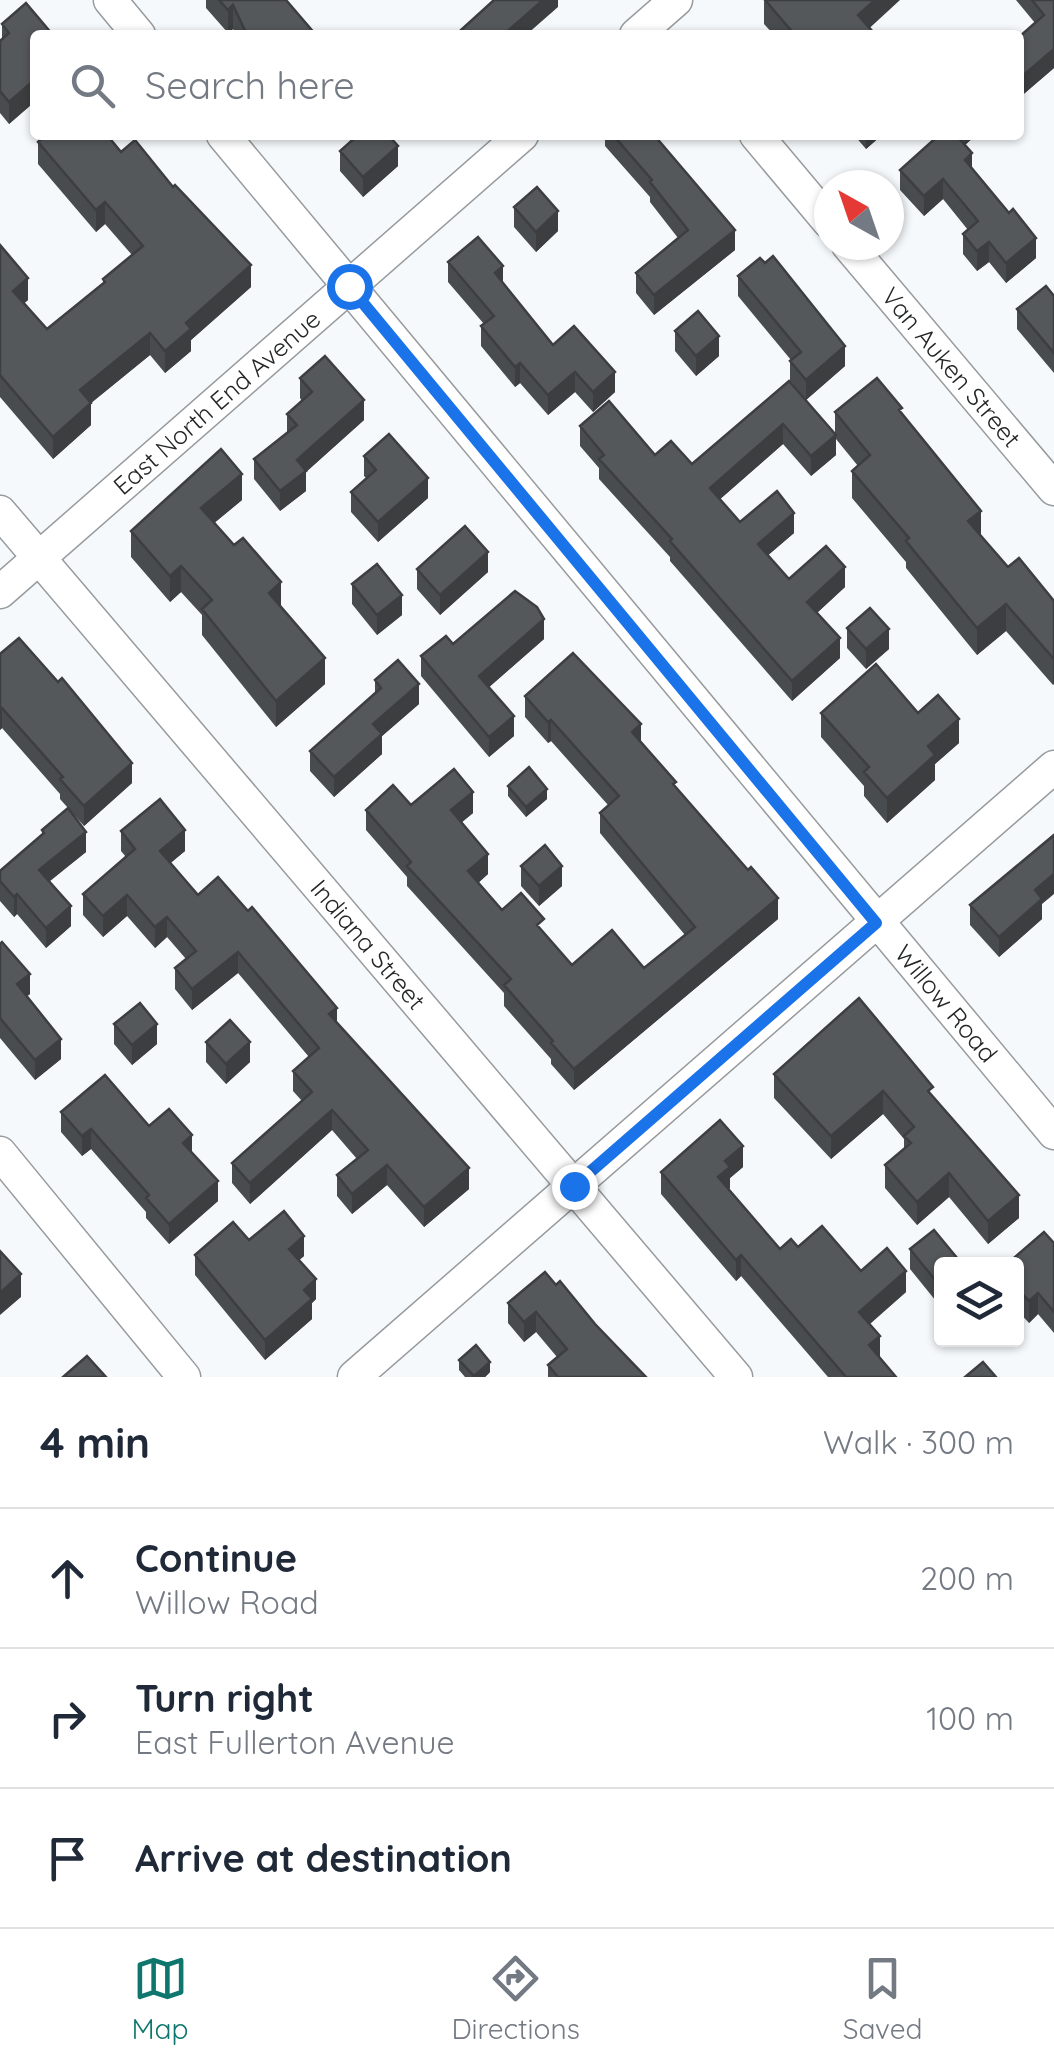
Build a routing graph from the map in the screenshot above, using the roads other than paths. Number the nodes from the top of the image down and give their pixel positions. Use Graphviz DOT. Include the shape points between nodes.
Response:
graph roads {
  1 [pos="110,0"];
  2 [pos="136,30"];
  3 [pos="227,140"];
  4 [pos="516,140"];
  5 [pos="760,140"];
  6 [pos="814,204"];
  7 [pos="861,260"];
  8 [pos="349,286"];
  9 [pos="1054,489"];
  10 [pos="0,512"];
  11 [pos="39,558"];
  12 [pos="0,592"];
  13 [pos="1054,766"];
  14 [pos="876,923"];
  15 [pos="1054,1133"];
  16 [pos="0,1152"];
  17 [pos="574,1186"];
  18 [pos="184,1377"];
  19 [pos="354,1377"];
  20 [pos="736,1377"];
  1 -- 2 [label="street"];
  3 -- 8 [label="street, Willow Road"];
  4 -- 8 [label="street, East North End Avenue"];
  5 -- 6 [label="street"];
  7 -- 9 [label="street, Van Auken Street"];
  8 -- 11 [label="street, East North End Avenue"];
  8 -- 14 [label="street, Willow Road"];
  10 -- 11 [label="street, Indiana Street"];
  11 -- 12 [label="street, East North End Avenue"];
  11 -- 17 [label="street, Indiana Street"];
  13 -- 14 [label="street"];
  14 -- 15 [label="street, Willow Road"];
  14 -- 17 [label="street"];
  16 -- 18 [label="street"];
  17 -- 19 [label="street"];
  17 -- 20 [label="street, Indiana Street"];
}
